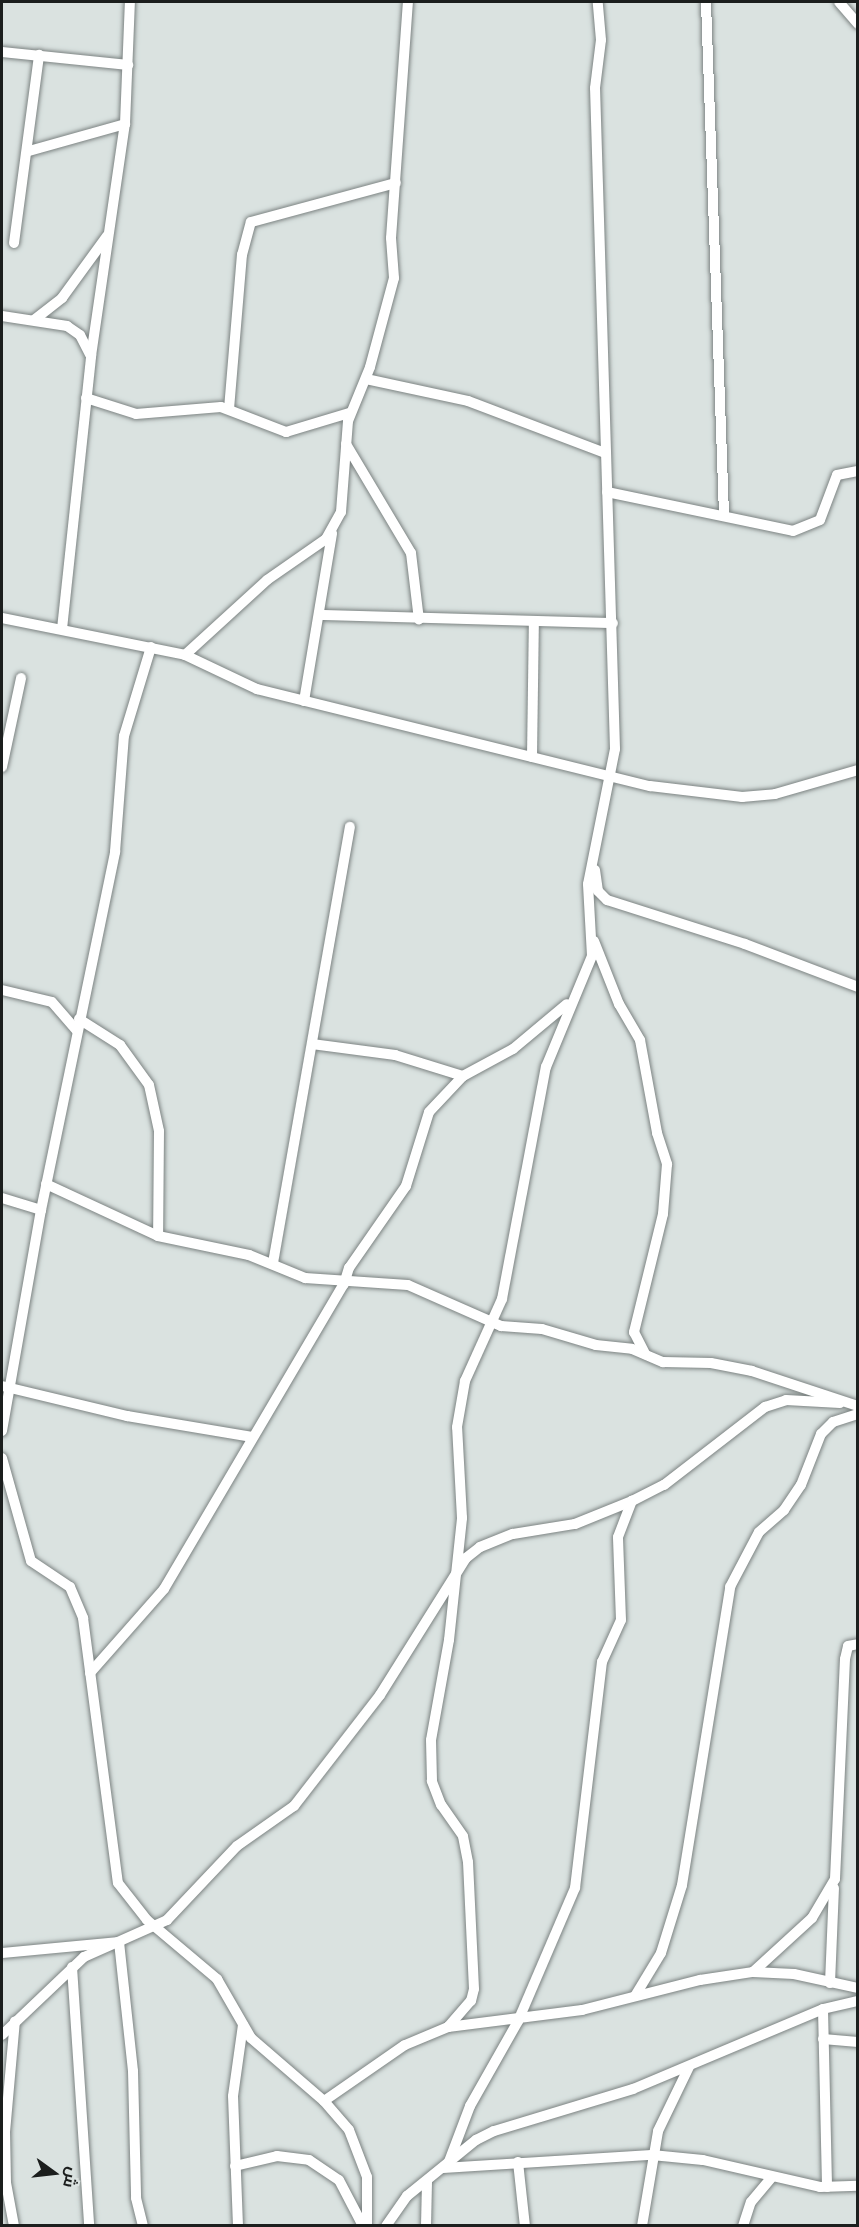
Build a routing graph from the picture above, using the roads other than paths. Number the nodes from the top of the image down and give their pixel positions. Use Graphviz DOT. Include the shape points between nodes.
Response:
graph roads {
  1 [pos="130,2"];
  2 [pos="408,2"];
  3 [pos="598,2"];
  4 [pos="706,2"];
  5 [pos="839,2"];
  6 [pos="858,24"];
  7 [pos="2,52"];
  8 [pos="39,56"];
  9 [pos="128,65"];
  10 [pos="125,124"];
  11 [pos="29,151"];
  12 [pos="396,183"];
  13 [pos="110,231"];
  14 [pos="14,243"];
  15 [pos="2,316"];
  16 [pos="34,320"];
  17 [pos="90,356"];
  18 [pos="366,379"];
  19 [pos="86,398"];
  20 [pos="229,410"];
  21 [pos="350,414"];
  22 [pos="346,444"];
  23 [pos="605,453"];
  24 [pos="858,471"];
  25 [pos="607,492"];
  26 [pos="724,516"];
  27 [pos="332,533"];
  28 [pos="320,615"];
  29 [pos="2,618"];
  30 [pos="419,620"];
  31 [pos="534,622"];
  32 [pos="613,623"];
  33 [pos="62,629"];
  34 [pos="151,646"];
  35 [pos="185,655"];
  36 [pos="21,678"];
  37 [pos="303,701"];
  38 [pos="532,757"];
  39 [pos="2,767"];
  40 [pos="858,770"];
  41 [pos="612,779"];
  42 [pos="350,827"];
  43 [pos="596,866"];
  44 [pos="593,938"];
  45 [pos="858,987"];
  46 [pos="2,990"];
  47 [pos="571,1001"];
  48 [pos="79,1019"];
  49 [pos="77,1031"];
  50 [pos="312,1044"];
  51 [pos="463,1076"];
  52 [pos="46,1184"];
  53 [pos="2,1198"];
  54 [pos="41,1210"];
  55 [pos="158,1236"];
  56 [pos="273,1263"];
  57 [pos="344,1284"];
  58 [pos="492,1322"];
  59 [pos="646,1355"];
  60 [pos="5,1387"];
  61 [pos="840,1403"];
  62 [pos="858,1406"];
  63 [pos="858,1414"];
  64 [pos="2,1431"];
  65 [pos="252,1437"];
  66 [pos="2,1458"];
  67 [pos="632,1501"];
  68 [pos="454,1578"];
  69 [pos="858,1644"];
  70 [pos="90,1673"];
  71 [pos="835,1879"];
  72 [pos="155,1927"];
  73 [pos="119,1942"];
  74 [pos="2,1953"];
  75 [pos="72,1967"];
  76 [pos="753,1972"];
  77 [pos="830,1983"];
  78 [pos="858,1988"];
  79 [pos="635,1996"];
  80 [pos="858,2001"];
  81 [pos="822,2009"];
  82 [pos="518,2020"];
  83 [pos="15,2021"];
  84 [pos="243,2025"];
  85 [pos="448,2027"];
  86 [pos="2,2035"];
  87 [pos="823,2039"];
  88 [pos="858,2042"];
  89 [pos="689,2067"];
  90 [pos="324,2101"];
  91 [pos="652,2155"];
  92 [pos="518,2162"];
  93 [pos="235,2166"];
  94 [pos="445,2166"];
  95 [pos="771,2178"];
  96 [pos="427,2181"];
  97 [pos="858,2186"];
  98 [pos="827,2187"];
  99 [pos="14,2226"];
  100 [pos="89,2226"];
  101 [pos="143,2226"];
  102 [pos="238,2226"];
  103 [pos="365,2226"];
  104 [pos="386,2226"];
  105 [pos="426,2226"];
  106 [pos="525,2226"];
  107 [pos="642,2226"];
  108 [pos="744,2226"];
  1 -- 9 [label="street"];
  2 -- 12 [label="street"];
  3 -- 23 [label="street" via="595,88"];
  4 -- 26 [label="street"];
  5 -- 6 [label="street"];
  7 -- 8 [label="street"];
  8 -- 9 [label="street"];
  8 -- 11 [label="street"];
  9 -- 10 [label="street"];
  10 -- 11 [label="street"];
  10 -- 13 [label="street"];
  11 -- 14 [label="street"];
  12 -- 18 [label="street" via="391,238 394,278"];
  12 -- 20 [label="street" via="251,222 242,255"];
  13 -- 16 [label="street" via="62,298"];
  13 -- 17 [label="street"];
  15 -- 16 [label="street"];
  16 -- 17 [label="street" via="74,330"];
  17 -- 19 [label="street"];
  18 -- 21 [label="street"];
  18 -- 23 [label="street" via="468,401"];
  19 -- 20 [label="street" via="136,414 191,406"];
  19 -- 33 [label="street"];
  20 -- 21 [label="street" via="286,432"];
  21 -- 22 [label="street"];
  22 -- 27 [label="street" via="344,500"];
  22 -- 30 [label="street" via="411,553"];
  23 -- 25 [label="street"];
  24 -- 26 [label="street" via="837,475 824,515 808,528 793,531"];
  25 -- 26 [label="street"];
  25 -- 32 [label="street"];
  27 -- 28 [label="street"];
  27 -- 35 [label="street" via="267,580"];
  28 -- 30 [label="street"];
  28 -- 37 [label="street"];
  29 -- 33 [label="street"];
  30 -- 31 [label="street"];
  31 -- 32 [label="street"];
  31 -- 38 [label="street"];
  32 -- 41 [label="street" via="616,730"];
  33 -- 34 [label="street"];
  34 -- 35 [label="street"];
  34 -- 48 [label="street" via="124,736 115,852"];
  35 -- 37 [label="street" via="248,686"];
  36 -- 39 [label="street"];
  37 -- 38 [label="street"];
  38 -- 41 [label="street"];
  40 -- 41 [label="street" via="775,794 742,796"];
  41 -- 43 [label="street"];
  42 -- 50 [label="street"];
  43 -- 44 [label="street" via="588,884 587,909"];
  43 -- 45 [label="street" via="598,891 607,900 745,944"];
  44 -- 47 [label="street" via="592,956"];
  44 -- 59 [label="street" via="619,1004 640,1040 657,1133 668,1164 663,1214 634,1332"];
  46 -- 49 [label="street" via="52,1002"];
  47 -- 51 [label="street" via="513,1048"];
  47 -- 58 [label="street" via="546,1067 501,1299"];
  48 -- 49 [label="street"];
  48 -- 55 [label="street" via="120,1046 148,1085 159,1131"];
  49 -- 52 [label="street"];
  50 -- 51 [label="street" via="373,1050"];
  50 -- 56 [label="street"];
  51 -- 57 [label="street" via="429,1112 406,1186 353,1260"];
  52 -- 54 [label="street"];
  52 -- 55 [label="street"];
  53 -- 54 [label="street"];
  54 -- 60 [label="street"];
  55 -- 56 [label="street"];
  56 -- 57 [label="street" via="305,1278"];
  57 -- 58 [label="street" via="408,1286"];
  57 -- 65 [label="street"];
  58 -- 59 [label="street" via="518,1330 542,1329"];
  58 -- 68 [label="street" via="465,1381 457,1428 462,1518"];
  59 -- 61 [label="street" via="672,1364 711,1363 752,1371"];
  60 -- 64 [label="street"];
  60 -- 65 [label="street" via="127,1416"];
  61 -- 62 [label="street"];
  61 -- 67 [label="street" via="786,1400 765,1407 664,1485"];
  63 -- 79 [label="street" via="833,1422 821,1434 801,1485 784,1510 759,1532 730,1587 682,1885 661,1953"];
  65 -- 70 [label="street" via="164,1589"];
  66 -- 70 [label="street" via="31,1561 39,1570 65,1581 77,1601"];
  67 -- 68 [label="street" via="575,1524 498,1539 466,1558"];
  67 -- 82 [label="street" via="618,1537 621,1620 602,1662 575,1888"];
  68 -- 72 [label="street" via="380,1695 294,1806 237,1846"];
  68 -- 85 [label="street" via="431,1740 432,1781 441,1805 463,1836 467,1853 474,1989 471,2001"];
  69 -- 71 [label="street" via="848,1646 845,1659"];
  70 -- 72 [label="street" via="118,1883"];
  71 -- 76 [label="street" via="812,1918"];
  71 -- 77 [label="street"];
  72 -- 73 [label="street"];
  72 -- 84 [label="street" via="217,1979"];
  73 -- 74 [label="street"];
  73 -- 75 [label="street"];
  73 -- 101 [label="street" via="133,2071 136,2198"];
  75 -- 83 [label="street"];
  75 -- 100 [label="street"];
  76 -- 77 [label="street" via="794,1974"];
  76 -- 79 [label="street"];
  77 -- 78 [label="street"];
  79 -- 82 [label="street"];
  80 -- 81 [label="street"];
  81 -- 87 [label="street"];
  81 -- 89 [label="street"];
  82 -- 85 [label="street"];
  82 -- 94 [label="street" via="470,2106"];
  83 -- 86 [label="street"];
  83 -- 99 [label="street" via="5,2132 6,2183"];
  84 -- 90 [label="street" via="264,2052"];
  84 -- 93 [label="street" via="232,2096"];
  85 -- 90 [label="street" via="405,2045"];
  87 -- 88 [label="street"];
  87 -- 98 [label="street"];
  89 -- 91 [label="street" via="662,2119"];
  89 -- 94 [label="street" via="494,2132"];
  90 -- 103 [label="street" via="349,2130 364,2162"];
  91 -- 92 [label="street"];
  91 -- 95 [label="street" via="703,2160"];
  91 -- 107 [label="street"];
  92 -- 94 [label="street"];
  92 -- 106 [label="street"];
  93 -- 102 [label="street"];
  93 -- 103 [label="street" via="277,2156 309,2160 339,2180"];
  94 -- 96 [label="street"];
  95 -- 98 [label="street"];
  95 -- 108 [label="street" via="751,2202"];
  96 -- 104 [label="street" via="407,2196"];
  96 -- 105 [label="street"];
  97 -- 98 [label="street"];
}
